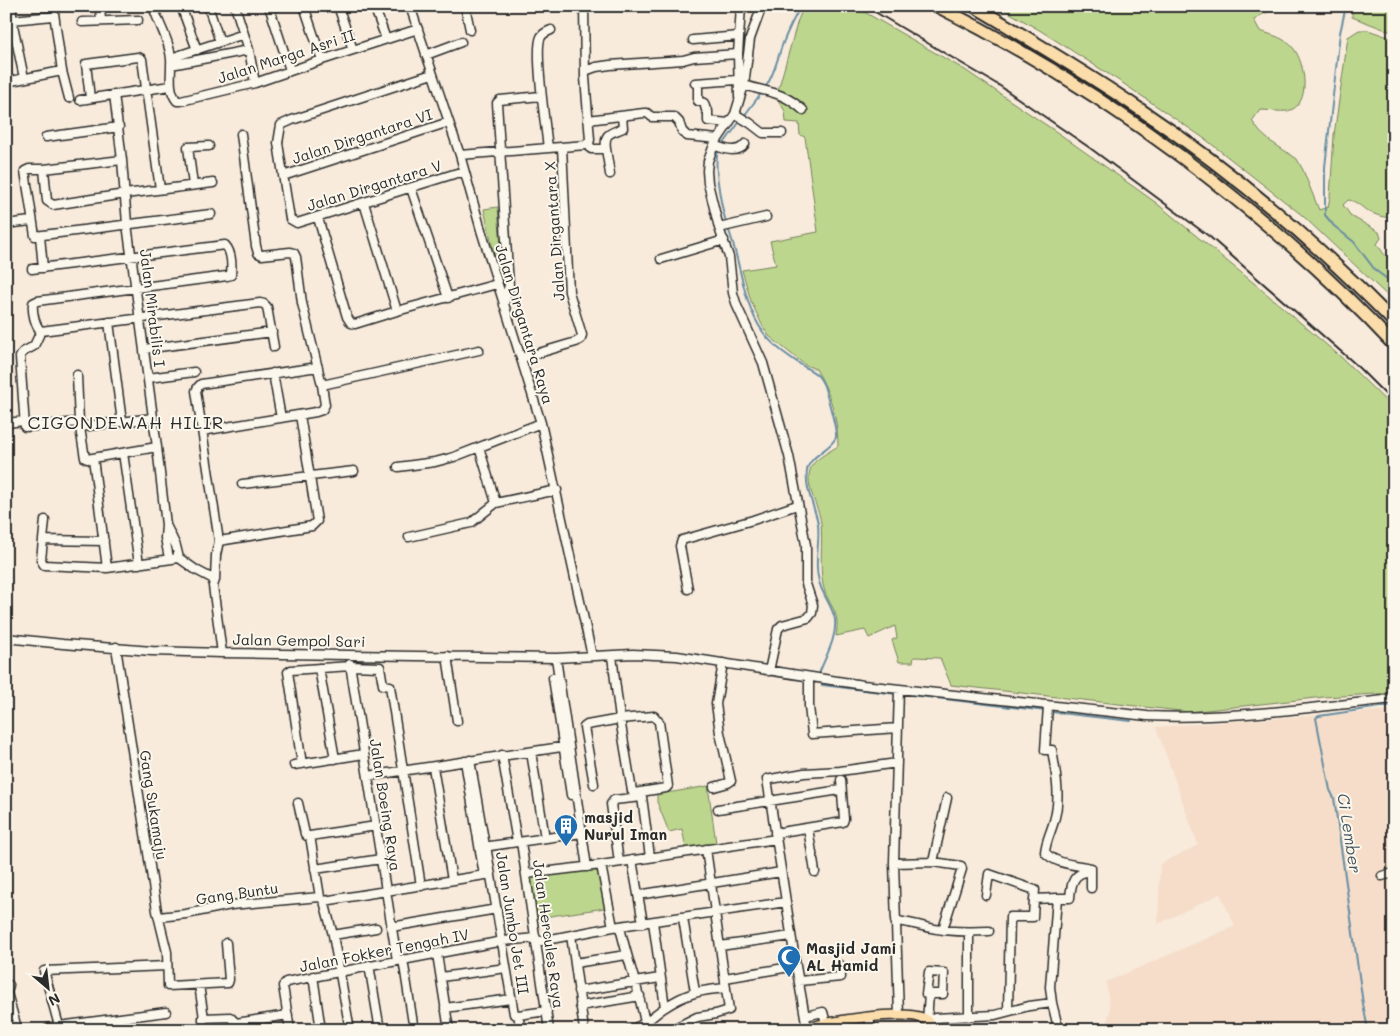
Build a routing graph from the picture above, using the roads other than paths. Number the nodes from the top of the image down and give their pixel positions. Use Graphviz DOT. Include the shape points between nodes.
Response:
graph roads {
  1 [pos="12,6"];
  2 [pos="53,6"];
  3 [pos="100,6"];
  4 [pos="153,6"];
  5 [pos="181,6"];
  6 [pos="208,6"];
  7 [pos="235,6"];
  8 [pos="269,6"];
  9 [pos="304,6"];
  10 [pos="338,6"];
  11 [pos="374,6"];
  12 [pos="465,6"];
  13 [pos="584,6"];
  14 [pos="741,6"];
  15 [pos="762,6"];
  16 [pos="937,6"];
  17 [pos="974,6"];
  18 [pos="411,8"];
  19 [pos="53,16"];
  20 [pos="9,18"];
  21 [pos="138,20"];
  22 [pos="101,21"];
  23 [pos="82,22"];
  24 [pos="418,29"];
  25 [pos="470,30"];
  26 [pos="551,30"];
  27 [pos="244,34"];
  28 [pos="739,36"];
  29 [pos="386,39"];
  30 [pos="693,40"];
  31 [pos="220,42"];
  32 [pos="461,42"];
  33 [pos="197,50"];
  34 [pos="249,50"];
  35 [pos="353,50"];
  36 [pos="738,54"];
  37 [pos="426,55"];
  38 [pos="322,60"];
  39 [pos="171,62"];
  40 [pos="290,70"];
  41 [pos="62,71"];
  42 [pos="586,71"];
  43 [pos="432,74"];
  44 [pos="24,78"];
  45 [pos="6,82"];
  46 [pos="255,83"];
  47 [pos="741,83"];
  48 [pos="170,86"];
  49 [pos="146,89"];
  50 [pos="114,94"];
  51 [pos="541,96"];
  52 [pos="69,98"];
  53 [pos="90,98"];
  54 [pos="80,100"];
  55 [pos="647,104"];
  56 [pos="803,110"];
  57 [pos="644,113"];
  58 [pos="622,116"];
  59 [pos="740,117"];
  60 [pos="588,120"];
  61 [pos="449,122"];
  62 [pos="729,123"];
  63 [pos="119,127"];
  64 [pos="782,133"];
  65 [pos="241,134"];
  66 [pos="46,136"];
  67 [pos="589,143"];
  68 [pos="745,144"];
  69 [pos="718,145"];
  70 [pos="209,146"];
  71 [pos="562,147"];
  72 [pos="548,148"];
  73 [pos="606,149"];
  74 [pos="500,151"];
  75 [pos="460,155"];
  76 [pos="122,160"];
  77 [pos="44,169"];
  78 [pos="464,173"];
  79 [pos="610,174"];
  80 [pos="283,176"];
  81 [pos="213,184"];
  82 [pos="193,185"];
  83 [pos="411,188"];
  84 [pos="160,189"];
  85 [pos="125,194"];
  86 [pos="364,203"];
  87 [pos="211,214"];
  88 [pos="766,217"];
  89 [pos="318,218"];
  90 [pos="31,221"];
  91 [pos="6,224"];
  92 [pos="127,224"];
  93 [pos="723,227"];
  94 [pos="40,236"];
  95 [pos="724,240"];
  96 [pos="132,256"];
  97 [pos="661,259"];
  98 [pos="43,268"];
  99 [pos="32,269"];
  100 [pos="497,284"];
  101 [pos="136,287"];
  102 [pos="448,298"];
  103 [pos="504,305"];
  104 [pos="397,310"];
  105 [pos="140,318"];
  106 [pos="109,322"];
  107 [pos="1394,322"];
  108 [pos="39,329"];
  109 [pos="272,332"];
  110 [pos="1394,345"];
  111 [pos="274,347"];
  112 [pos="144,349"];
  113 [pos="479,350"];
  114 [pos="522,358"];
  115 [pos="318,367"];
  116 [pos="194,372"];
  117 [pos="273,373"];
  118 [pos="77,375"];
  119 [pos="148,378"];
  120 [pos="322,384"];
  121 [pos="300,415"];
  122 [pos="153,418"];
  123 [pos="281,418"];
  124 [pos="24,420"];
  125 [pos="6,422"];
  126 [pos="122,422"];
  127 [pos="541,423"];
  128 [pos="80,424"];
  129 [pos="202,431"];
  130 [pos="158,447"];
  131 [pos="479,447"];
  132 [pos="124,453"];
  133 [pos="93,458"];
  134 [pos="398,467"];
  135 [pos="354,471"];
  136 [pos="310,475"];
  137 [pos="242,484"];
  138 [pos="556,490"];
  139 [pos="496,503"];
  140 [pos="798,505"];
  141 [pos="44,520"];
  142 [pos="166,525"];
  143 [pos="409,537"];
  144 [pos="43,540"];
  145 [pos="104,541"];
  146 [pos="219,541"];
  147 [pos="169,558"];
  148 [pos="179,558"];
  149 [pos="139,564"];
  150 [pos="108,568"];
  151 [pos="216,580"];
  152 [pos="688,589"];
  153 [pos="6,638"];
  154 [pos="116,648"];
  155 [pos="224,653"];
  156 [pos="447,656"];
  157 [pos="592,656"];
  158 [pos="612,656"];
  159 [pos="553,658"];
  160 [pos="350,661"];
  161 [pos="723,663"];
  162 [pos="319,668"];
  163 [pos="769,671"];
  164 [pos="812,677"];
  165 [pos="899,693"];
  166 [pos="1394,699"];
  167 [pos="1047,710"];
  168 [pos="620,719"];
  169 [pos="457,721"];
  170 [pos="898,728"];
  171 [pos="565,746"];
  172 [pos="531,752"];
  173 [pos="364,754"];
  174 [pos="502,755"];
  175 [pos="335,759"];
  176 [pos="468,761"];
  177 [pos="896,763"];
  178 [pos="434,767"];
  179 [pos="404,771"];
  180 [pos="368,776"];
  181 [pos="841,780"];
  182 [pos="594,784"];
  183 [pos="714,787"];
  184 [pos="840,790"];
  185 [pos="947,798"];
  186 [pos="771,801"];
  187 [pos="298,803"];
  188 [pos="718,810"];
  189 [pos="376,826"];
  190 [pos="808,828"];
  191 [pos="580,834"];
  192 [pos="310,836"];
  193 [pos="775,836"];
  194 [pos="545,838"];
  195 [pos="519,842"];
  196 [pos="483,847"];
  197 [pos="706,849"];
  198 [pos="650,857"];
  199 [pos="381,859"];
  200 [pos="632,860"];
  201 [pos="619,862"];
  202 [pos="933,862"];
  203 [pos="894,863"];
  204 [pos="601,865"];
  205 [pos="587,866"];
  206 [pos="315,868"];
  207 [pos="781,872"];
  208 [pos="815,872"];
  209 [pos="1091,872"];
  210 [pos="1394,873"];
  211 [pos="526,874"];
  212 [pos="487,875"];
  213 [pos="1382,876"];
  214 [pos="452,880"];
  215 [pos="710,882"];
  216 [pos="421,886"];
  217 [pos="1091,888"];
  218 [pos="386,891"];
  219 [pos="644,894"];
  220 [pos="986,895"];
  221 [pos="1057,898"];
  222 [pos="322,899"];
  223 [pos="1034,899"];
  224 [pos="786,902"];
  225 [pos="497,907"];
  226 [pos="715,913"];
  227 [pos="158,917"];
  228 [pos="683,918"];
  229 [pos="895,921"];
  230 [pos="653,922"];
  231 [pos="643,923"];
  232 [pos="391,925"];
  233 [pos="617,927"];
  234 [pos="376,928"];
  235 [pos="943,930"];
  236 [pos="990,931"];
  237 [pos="969,932"];
  238 [pos="333,935"];
  239 [pos="571,936"];
  240 [pos="791,936"];
  241 [pos="536,940"];
  242 [pos="503,941"];
  243 [pos="226,943"];
  244 [pos="720,946"];
  245 [pos="437,954"];
  246 [pos="626,955"];
  247 [pos="400,960"];
  248 [pos="575,963"];
  249 [pos="369,965"];
  250 [pos="840,965"];
  251 [pos="168,966"];
  252 [pos="796,966"];
  253 [pos="506,968"];
  254 [pos="340,971"];
  255 [pos="313,976"];
  256 [pos="441,978"];
  257 [pos="660,978"];
  258 [pos="725,978"];
  259 [pos="799,981"];
  260 [pos="635,982"];
  261 [pos="9,985"];
  262 [pos="198,985"];
  263 [pos="726,988"];
  264 [pos="578,990"];
  265 [pos="695,992"];
  266 [pos="929,994"];
  267 [pos="640,996"];
  268 [pos="511,999"];
  269 [pos="1052,1003"];
  270 [pos="580,1006"];
  271 [pos="665,1007"];
  272 [pos="445,1008"];
  273 [pos="547,1011"];
  274 [pos="166,1012"];
  275 [pos="1008,1012"];
  276 [pos="288,1015"];
  277 [pos="518,1015"];
  278 [pos="899,1015"];
  279 [pos="805,1016"];
  280 [pos="203,1017"];
  281 [pos="870,1017"];
  282 [pos="969,1017"];
  283 [pos="645,1023"];
  284 [pos="929,1024"];
  285 [pos="823,1026"];
  286 [pos="60,1028"];
  287 [pos="806,1029"];
  288 [pos="14,1030"];
  289 [pos="48,1030"];
  290 [pos="203,1030"];
  291 [pos="290,1030"];
  292 [pos="321,1030"];
  293 [pos="350,1030"];
  294 [pos="380,1030"];
  295 [pos="414,1030"];
  296 [pos="449,1030"];
  297 [pos="521,1030"];
  298 [pos="549,1030"];
  299 [pos="584,1030"];
  300 [pos="628,1030"];
  301 [pos="671,1030"];
  302 [pos="870,1030"];
  303 [pos="1064,1030"];
  1 -- 20 [label="street"];
  2 -- 19 [label="street"];
  3 -- 22 [label="street"];
  4 -- 39 [label="street" via="170,50"];
  5 -- 33 [label="street"];
  6 -- 31 [label="street"];
  7 -- 27 [label="street"];
  8 -- 40 [label="street"];
  9 -- 38 [label="street"];
  10 -- 35 [label="street"];
  11 -- 29 [label="street"];
  12 -- 25 [label="street"];
  13 -- 42 [label="street"];
  14 -- 28 [label="street"];
  15 -- 47 [label="street" via="750,39"];
  16 -- 110 [label="highway" via="1073,82 1158,140 1301,254"];
  17 -- 107 [label="highway" via="1128,101 1225,171 1312,244"];
  18 -- 24 [label="street, Jalan Dirgantara Raya"];
  19 -- 20 [label="street"];
  19 -- 41 [label="street"];
  20 -- 44 [label="street"];
  21 -- 22 [label="street"];
  22 -- 23 [label="street"];
  24 -- 29 [label="street, Jalan Marga Asri II"];
  24 -- 37 [label="street, Jalan Dirgantara Raya"];
  26 -- 51 [label="street" via="544,34 540,43"];
  27 -- 31 [label="street"];
  27 -- 34 [label="street"];
  28 -- 30 [label="street"];
  28 -- 36 [label="street"];
  29 -- 35 [label="street, Jalan Marga Asri II"];
  31 -- 33 [label="street"];
  32 -- 37 [label="street"];
  33 -- 39 [label="street"];
  34 -- 39 [label="street"];
  34 -- 46 [label="street"];
  35 -- 38 [label="street, Jalan Marga Asri II"];
  36 -- 42 [label="street" via="610,65"];
  36 -- 47 [label="street"];
  37 -- 43 [label="street, Jalan Dirgantara Raya"];
  38 -- 40 [label="street, Jalan Marga Asri II"];
  39 -- 48 [label="street"];
  40 -- 46 [label="street, Jalan Marga Asri II"];
  41 -- 44 [label="street"];
  41 -- 52 [label="street"];
  42 -- 60 [label="street"];
  43 -- 61 [label="street, Jalan Dirgantara Raya"];
  43 -- 80 [label="street" via="281,125 278,143"];
  44 -- 45 [label="street"];
  46 -- 48 [label="street, Jalan Marga Asri II" via="181,101 174,98"];
  47 -- 56 [label="street" via="786,97"];
  47 -- 59 [label="street"];
  47 -- 62 [label="street" via="696,83 698,101 704,103 708,121"];
  48 -- 49 [label="street"];
  49 -- 50 [label="street"];
  49 -- 53 [label="street" via="140,57 88,62 85,66"];
  49 -- 84 [label="street"];
  50 -- 53 [label="street"];
  50 -- 63 [label="street, Jalan Mirabilis I"];
  51 -- 72 [label="street"];
  51 -- 74 [label="street" via="498,101"];
  53 -- 54 [label="street"];
  55 -- 57 [label="street"];
  57 -- 58 [label="street"];
  57 -- 69 [label="street" via="652,117 674,117 687,136"];
  58 -- 60 [label="street"];
  58 -- 73 [label="street" via="623,128 608,135"];
  59 -- 62 [label="street"];
  59 -- 64 [label="street" via="763,133"];
  60 -- 67 [label="street"];
  61 -- 75 [label="street, Jalan Dirgantara Raya"];
  61 -- 80 [label="street, Jalan Dirgantara VI"];
  62 -- 69 [label="street"];
  63 -- 66 [label="street"];
  63 -- 76 [label="street, Jalan Mirabilis I"];
  65 -- 115 [label="street" via="258,253 294,253"];
  67 -- 71 [label="street"];
  67 -- 73 [label="street" via="591,149"];
  68 -- 69 [label="street" via="741,148"];
  69 -- 93 [label="street" via="710,152 707,171"];
  70 -- 82 [label="street" via="188,147"];
  71 -- 72 [label="street"];
  71 -- 114 [label="street, Jalan Dirgantara X" via="569,292 582,335 576,342"];
  72 -- 74 [label="street"];
  73 -- 79 [label="street"];
  74 -- 75 [label="street"];
  74 -- 103 [label="street" via="508,285"];
  75 -- 78 [label="street, Jalan Dirgantara Raya"];
  76 -- 77 [label="street"];
  76 -- 85 [label="street, Jalan Mirabilis I"];
  77 -- 85 [label="street" via="47,201 53,205"];
  77 -- 90 [label="street" via="25,171"];
  78 -- 83 [label="street, Jalan Dirgantara V"];
  78 -- 100 [label="street, Jalan Dirgantara Raya"];
  80 -- 89 [label="street, Jalan Dirgantara V" via="291,221 297,224"];
  81 -- 82 [label="street"];
  82 -- 84 [label="street"];
  83 -- 86 [label="street, Jalan Dirgantara V"];
  83 -- 102 [label="street"];
  84 -- 85 [label="street"];
  85 -- 92 [label="street, Jalan Mirabilis I"];
  86 -- 89 [label="street, Jalan Dirgantara V"];
  86 -- 104 [label="street"];
  87 -- 92 [label="street"];
  88 -- 93 [label="street"];
  89 -- 104 [label="street" via="348,320 355,324"];
  90 -- 91 [label="street"];
  90 -- 94 [label="street" via="33,234"];
  92 -- 94 [label="street"];
  92 -- 96 [label="street, Jalan Mirabilis I"];
  93 -- 95 [label="street"];
  94 -- 98 [label="street"];
  95 -- 97 [label="street"];
  95 -- 140 [label="street" via="733,293 763,363 790,461"];
  96 -- 98 [label="street"];
  96 -- 101 [label="street, Jalan Mirabilis I"];
  96 -- 101 [label="street" via="220,244 230,252 231,274 227,276"];
  98 -- 99 [label="street"];
  100 -- 102 [label="street"];
  100 -- 103 [label="street, Jalan Dirgantara Raya"];
  101 -- 105 [label="street, Jalan Mirabilis I"];
  101 -- 108 [label="street" via="37,301 33,307"];
  102 -- 104 [label="street"];
  103 -- 114 [label="street, Jalan Dirgantara Raya"];
  105 -- 106 [label="street"];
  105 -- 109 [label="street" via="260,303 266,307"];
  105 -- 112 [label="street, Jalan Mirabilis I"];
  106 -- 108 [label="street"];
  106 -- 126 [label="street"];
  108 -- 124 [label="street" via="34,346 20,357"];
  109 -- 111 [label="street"];
  109 -- 112 [label="street"];
  112 -- 119 [label="street, Jalan Mirabilis I"];
  113 -- 120 [label="street"];
  114 -- 127 [label="street, Jalan Dirgantara Raya"];
  115 -- 117 [label="street"];
  115 -- 120 [label="street"];
  116 -- 119 [label="street"];
  117 -- 123 [label="street"];
  117 -- 129 [label="street" via="198,386"];
  118 -- 128 [label="street"];
  119 -- 122 [label="street, Jalan Mirabilis I"];
  120 -- 121 [label="street" via="325,405 322,410"];
  121 -- 123 [label="street"];
  121 -- 136 [label="street"];
  122 -- 126 [label="street"];
  122 -- 130 [label="street, Jalan Mirabilis I"];
  123 -- 129 [label="street"];
  124 -- 125 [label="street"];
  124 -- 128 [label="street" via="27,428"];
  126 -- 128 [label="street"];
  127 -- 131 [label="street"];
  127 -- 138 [label="street, Jalan Dirgantara Raya"];
  128 -- 133 [label="street" via="85,458"];
  129 -- 146 [label="street"];
  130 -- 132 [label="street"];
  130 -- 142 [label="street, Jalan Mirabilis I"];
  131 -- 134 [label="street" via="435,462"];
  131 -- 139 [label="street"];
  132 -- 133 [label="street"];
  132 -- 149 [label="street"];
  133 -- 145 [label="street"];
  135 -- 136 [label="street"];
  136 -- 137 [label="street"];
  136 -- 146 [label="street" via="318,517 315,524"];
  138 -- 139 [label="street"];
  138 -- 157 [label="street, Jalan Dirgantara Raya"];
  139 -- 143 [label="street" via="471,523"];
  140 -- 152 [label="street" via="682,540 680,546"];
  140 -- 163 [label="street" via="807,554 806,584 813,609 808,618 779,627"];
  141 -- 144 [label="street"];
  142 -- 147 [label="street, Jalan Mirabilis I"];
  142 -- 148 [label="street, Jalan Mirabilis I"];
  144 -- 145 [label="street"];
  144 -- 150 [label="street" via="41,560 44,565"];
  145 -- 150 [label="street"];
  146 -- 151 [label="street"];
  147 -- 148 [label="street"];
  147 -- 149 [label="street"];
  148 -- 151 [label="street"];
  149 -- 150 [label="street"];
  151 -- 155 [label="street"];
  153 -- 154 [label="street, Jalan Gempol Sari"];
  154 -- 155 [label="street, Jalan Gempol Sari"];
  154 -- 227 [label="street, Gang Sukamaju"];
  155 -- 160 [label="street, Jalan Gempol Sari"];
  156 -- 159 [label="street, Jalan Gempol Sari"];
  156 -- 160 [label="street, Jalan Gempol Sari"];
  156 -- 169 [label="street"];
  157 -- 158 [label="street, Jalan Gempol Sari"];
  157 -- 159 [label="street, Jalan Gempol Sari"];
  158 -- 161 [label="street, Jalan Gempol Sari" via="649,654"];
  158 -- 168 [label="street"];
  159 -- 171 [label="street"];
  160 -- 162 [label="street"];
  160 -- 173 [label="street, Jalan Boeing Raya"];
  160 -- 179 [label="street" via="380,667 383,684 390,685"];
  161 -- 163 [label="street, Jalan Gempol Sari"];
  161 -- 183 [label="street" via="716,704 731,781"];
  162 -- 175 [label="street"];
  162 -- 175 [label="street" via="290,670 287,674 298,764"];
  163 -- 164 [label="street, Jalan Gempol Sari"];
  164 -- 165 [label="street, Jalan Gempol Sari"];
  164 -- 170 [label="street" via="809,706 812,734"];
  165 -- 167 [label="street, Jalan Gempol Sari" via="976,696"];
  165 -- 170 [label="street"];
  166 -- 167 [label="street, Jalan Gempol Sari" via="1273,712 1181,717"];
  167 -- 209 [label="street" via="1045,750 1052,750 1058,795 1055,820 1045,852 1061,862 1091,868"];
  168 -- 168 [label="street" via="654,716 659,722 668,787 632,791"];
  168 -- 182 [label="street" via="584,727"];
  170 -- 177 [label="street"];
  171 -- 172 [label="street"];
  171 -- 191 [label="street"];
  172 -- 174 [label="street"];
  172 -- 194 [label="street"];
  173 -- 175 [label="street"];
  173 -- 180 [label="street, Jalan Boeing Raya"];
  174 -- 176 [label="street"];
  174 -- 195 [label="street, Jalan Hercules Raya"];
  176 -- 178 [label="street"];
  176 -- 196 [label="street, Jalan Jumbo Jet III"];
  177 -- 186 [label="street" via="769,779"];
  177 -- 203 [label="street"];
  178 -- 179 [label="street"];
  178 -- 214 [label="street"];
  179 -- 180 [label="street"];
  179 -- 216 [label="street"];
  180 -- 189 [label="street, Jalan Boeing Raya"];
  181 -- 184 [label="street"];
  184 -- 186 [label="street"];
  184 -- 190 [label="street" via="843,822"];
  185 -- 202 [label="street"];
  186 -- 188 [label="street"];
  186 -- 193 [label="street"];
  187 -- 192 [label="street" via="305,834"];
  189 -- 192 [label="street"];
  189 -- 199 [label="street, Jalan Boeing Raya"];
  190 -- 193 [label="street"];
  190 -- 208 [label="street"];
  191 -- 194 [label="street"];
  191 -- 205 [label="street"];
  192 -- 206 [label="street"];
  193 -- 197 [label="street"];
  193 -- 207 [label="street"];
  194 -- 195 [label="street"];
  195 -- 196 [label="street"];
  195 -- 211 [label="street, Jalan Hercules Raya"];
  196 -- 212 [label="street, Jalan Jumbo Jet III"];
  197 -- 198 [label="street"];
  197 -- 215 [label="street"];
  198 -- 200 [label="street"];
  198 -- 201 [label="street" via="643,800 640,796 614,800 611,804"];
  199 -- 206 [label="street"];
  199 -- 218 [label="street, Jalan Boeing Raya"];
  200 -- 201 [label="street"];
  200 -- 231 [label="street"];
  201 -- 204 [label="street"];
  202 -- 203 [label="street"];
  202 -- 235 [label="street" via="960,865 962,869"];
  203 -- 229 [label="street"];
  204 -- 205 [label="street"];
  204 -- 233 [label="street"];
  205 -- 211 [label="street"];
  206 -- 222 [label="street"];
  207 -- 215 [label="street"];
  207 -- 224 [label="street"];
  209 -- 217 [label="street"];
  209 -- 221 [label="street" via="1076,876 1070,898"];
  210 -- 213 [label="street"];
  211 -- 241 [label="street, Jalan Hercules Raya"];
  212 -- 214 [label="street, Gang Buntu"];
  212 -- 225 [label="street, Jalan Jumbo Jet III"];
  214 -- 216 [label="street, Gang Buntu"];
  215 -- 219 [label="street"];
  215 -- 226 [label="street"];
  216 -- 218 [label="street, Gang Buntu"];
  218 -- 222 [label="street, Gang Buntu"];
  218 -- 232 [label="street, Jalan Boeing Raya"];
  220 -- 223 [label="street" via="990,874 1035,890"];
  221 -- 223 [label="street"];
  221 -- 269 [label="street" via="1050,987"];
  222 -- 227 [label="street, Gang Buntu" via="238,904"];
  222 -- 238 [label="street"];
  223 -- 275 [label="street" via="1033,917 1010,916"];
  224 -- 226 [label="street, Jalan Fokker Tengah IV"];
  224 -- 240 [label="street"];
  225 -- 232 [label="street"];
  225 -- 242 [label="street, Jalan Jumbo Jet III"];
  226 -- 228 [label="street, Jalan Fokker Tengah IV"];
  226 -- 244 [label="street"];
  227 -- 251 [label="street, Gang Sukamaju"];
  228 -- 230 [label="street, Jalan Fokker Tengah IV"];
  228 -- 265 [label="street"];
  229 -- 235 [label="street"];
  229 -- 278 [label="street"];
  230 -- 231 [label="street, Jalan Fokker Tengah IV"];
  230 -- 257 [label="street"];
  231 -- 233 [label="street, Jalan Fokker Tengah IV"];
  232 -- 247 [label="street, Jalan Boeing Raya"];
  233 -- 239 [label="street, Jalan Fokker Tengah IV"];
  233 -- 246 [label="street"];
  234 -- 238 [label="street"];
  235 -- 237 [label="street"];
  236 -- 237 [label="street"];
  237 -- 282 [label="street"];
  238 -- 254 [label="street"];
  239 -- 241 [label="street, Jalan Fokker Tengah IV"];
  239 -- 248 [label="street"];
  240 -- 244 [label="street"];
  240 -- 252 [label="street"];
  241 -- 242 [label="street, Jalan Fokker Tengah IV"];
  241 -- 273 [label="street, Jalan Hercules Raya"];
  242 -- 245 [label="street, Jalan Fokker Tengah IV"];
  242 -- 253 [label="street, Jalan Jumbo Jet III"];
  243 -- 262 [label="street" via="229,982"];
  244 -- 258 [label="street"];
  245 -- 247 [label="street, Jalan Fokker Tengah IV"];
  245 -- 256 [label="street"];
  246 -- 248 [label="street"];
  246 -- 260 [label="street"];
  247 -- 249 [label="street, Jalan Fokker Tengah IV"];
  247 -- 295 [label="street, Jalan Boeing Raya"];
  248 -- 264 [label="street"];
  249 -- 254 [label="street, Jalan Fokker Tengah IV"];
  249 -- 294 [label="street"];
  250 -- 259 [label="street" via="841,977"];
  251 -- 262 [label="street, Gang Sukamaju" via="168,986"];
  251 -- 286 [label="street" via="44,970"];
  252 -- 258 [label="street"];
  252 -- 259 [label="street"];
  253 -- 256 [label="street"];
  253 -- 268 [label="street, Jalan Jumbo Jet III"];
  254 -- 255 [label="street, Jalan Fokker Tengah IV"];
  254 -- 293 [label="street"];
  255 -- 276 [label="street, Jalan Fokker Tengah IV" via="284,984"];
  255 -- 292 [label="street"];
  256 -- 272 [label="street"];
  257 -- 260 [label="street"];
  257 -- 271 [label="street"];
  258 -- 263 [label="street"];
  259 -- 279 [label="street"];
  260 -- 264 [label="street"];
  260 -- 267 [label="street"];
  261 -- 288 [label="street" via="7,995 17,1028"];
  262 -- 280 [label="street"];
  263 -- 265 [label="street"];
  263 -- 301 [label="street" via="727,1012 697,1017"];
  264 -- 270 [label="street"];
  265 -- 271 [label="street"];
  266 -- 284 [label="street"];
  267 -- 270 [label="street"];
  267 -- 283 [label="street"];
  268 -- 272 [label="street"];
  268 -- 277 [label="street, Jalan Jumbo Jet III" via="514,1014"];
  269 -- 275 [label="street"];
  269 -- 303 [label="street" via="1058,1026"];
  270 -- 299 [label="street"];
  271 -- 283 [label="street"];
  272 -- 296 [label="street"];
  273 -- 277 [label="street"];
  273 -- 298 [label="street, Jalan Hercules Raya"];
  274 -- 286 [label="street"];
  275 -- 282 [label="street"];
  276 -- 280 [label="street" via="236,1024 230,1016"];
  276 -- 291 [label="street, Jalan Fokker Tengah IV"];
  277 -- 297 [label="street, Jalan Jumbo Jet III"];
  278 -- 281 [label="main road"];
  278 -- 284 [label="main road"];
  279 -- 285 [label="street" via="823,1012"];
  279 -- 287 [label="street"];
  280 -- 290 [label="street"];
  281 -- 285 [label="main road"];
  281 -- 302 [label="street"];
  282 -- 284 [label="street" via="935,1018"];
  283 -- 300 [label="street"];
  285 -- 287 [label="main road"];
  286 -- 289 [label="street"];
}
